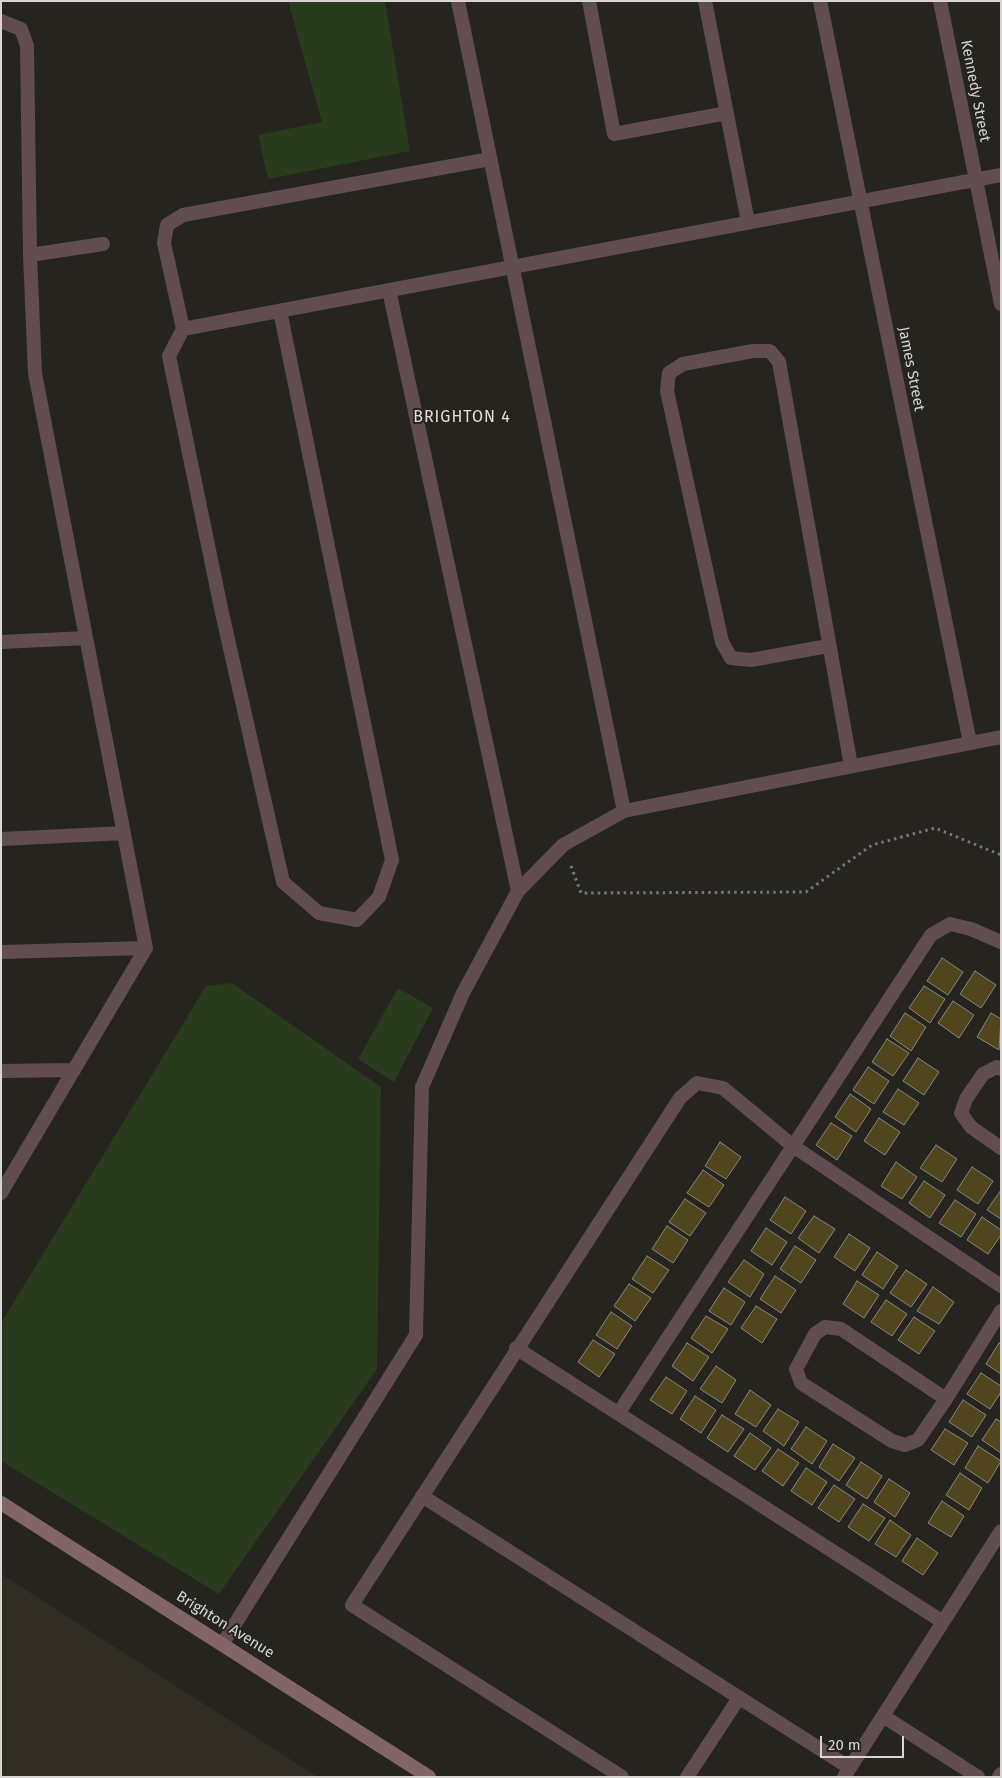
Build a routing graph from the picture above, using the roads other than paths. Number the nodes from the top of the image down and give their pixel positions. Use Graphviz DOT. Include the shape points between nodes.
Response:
graph roads {
  1 [pos="458,1"];
  2 [pos="589,1"];
  3 [pos="705,1"];
  4 [pos="820,1"];
  5 [pos="940,1"];
  6 [pos="1,21"];
  7 [pos="727,114"];
  8 [pos="490,158"];
  9 [pos="1001,175"];
  10 [pos="976,179"];
  11 [pos="861,201"];
  12 [pos="748,222"];
  13 [pos="103,244"];
  14 [pos="30,256"];
  15 [pos="512,267"];
  16 [pos="389,290"];
  17 [pos="1001,304"];
  18 [pos="280,311"];
  19 [pos="183,329"];
  20 [pos="86,638"];
  21 [pos="1,642"];
  22 [pos="828,646"];
  23 [pos="1001,737"];
  24 [pos="970,743"];
  25 [pos="851,766"];
  26 [pos="624,811"];
  27 [pos="124,833"];
  28 [pos="1,839"];
  29 [pos="518,891"];
  30 [pos="1001,942"];
  31 [pos="146,948"];
  32 [pos="1,952"];
  33 [pos="1001,1069"];
  34 [pos="74,1070"];
  35 [pos="1,1071"];
  36 [pos="793,1146"];
  37 [pos="1001,1148"];
  38 [pos="1,1193"];
  39 [pos="1001,1286"];
  40 [pos="1001,1311"];
  41 [pos="516,1348"];
  42 [pos="946,1399"];
  43 [pos="618,1414"];
  44 [pos="422,1496"];
  45 [pos="1,1502"];
  46 [pos="1001,1531"];
  47 [pos="943,1622"];
  48 [pos="223,1643"];
  49 [pos="739,1698"];
  50 [pos="883,1716"];
  51 [pos="847,1772"];
  52 [pos="430,1777"];
  53 [pos="622,1777"];
  54 [pos="687,1777"];
  55 [pos="978,1777"];
  1 -- 8 [label="street"];
  2 -- 7 [label="street" via="614,134"];
  3 -- 7 [label="street"];
  4 -- 11 [label="street, James Street"];
  5 -- 10 [label="street, Kennedy Street"];
  6 -- 14 [label="street" via="21,29 28,46"];
  7 -- 12 [label="street"];
  8 -- 15 [label="street"];
  8 -- 19 [label="street" via="183,215 167,225 164,243"];
  9 -- 10 [label="street"];
  10 -- 11 [label="street"];
  10 -- 17 [label="street, Kennedy Street"];
  11 -- 12 [label="street"];
  11 -- 24 [label="street, James Street"];
  12 -- 15 [label="street"];
  13 -- 14 [label="street"];
  14 -- 20 [label="street" via="35,373"];
  15 -- 16 [label="street"];
  15 -- 26 [label="street"];
  16 -- 18 [label="street"];
  16 -- 29 [label="street"];
  18 -- 19 [label="street"];
  18 -- 19 [label="street" via="392,860 379,898 357,920 319,913 283,882 222,613 169,356"];
  20 -- 21 [label="street"];
  20 -- 27 [label="street"];
  22 -- 22 [label="street" via="779,362 770,351 753,351 683,364 669,373 667,391 722,642 731,658 751,660"];
  22 -- 25 [label="street"];
  23 -- 24 [label="street"];
  24 -- 25 [label="street"];
  25 -- 26 [label="street"];
  26 -- 29 [label="street" via="563,845"];
  27 -- 28 [label="street"];
  27 -- 31 [label="street"];
  29 -- 48 [label="street" via="463,992 422,1087 416,1335"];
  30 -- 36 [label="street" via="950,924 930,935"];
  31 -- 32 [label="street"];
  31 -- 34 [label="street"];
  33 -- 37 [label="street" via="983,1074 966,1099 961,1114 971,1127"];
  34 -- 35 [label="street"];
  34 -- 38 [label="street"];
  36 -- 39 [label="street"];
  36 -- 41 [label="street" via="723,1088 697,1082 680,1098"];
  36 -- 43 [label="street"];
  40 -- 42 [label="street"];
  41 -- 43 [label="street"];
  41 -- 44 [label="street"];
  42 -- 42 [label="street" via="841,1329 826,1327 815,1334 796,1370 801,1383 892,1441 905,1445 918,1440"];
  43 -- 47 [label="street"];
  44 -- 49 [label="street"];
  44 -- 53 [label="street" via="352,1604"];
  45 -- 48 [label="main road, Brighton Avenue"];
  46 -- 47 [label="street"];
  47 -- 50 [label="street"];
  48 -- 52 [label="main road, Brighton Avenue"];
  49 -- 51 [label="street"];
  49 -- 54 [label="street"];
  50 -- 51 [label="street"];
  50 -- 55 [label="street"];
}
